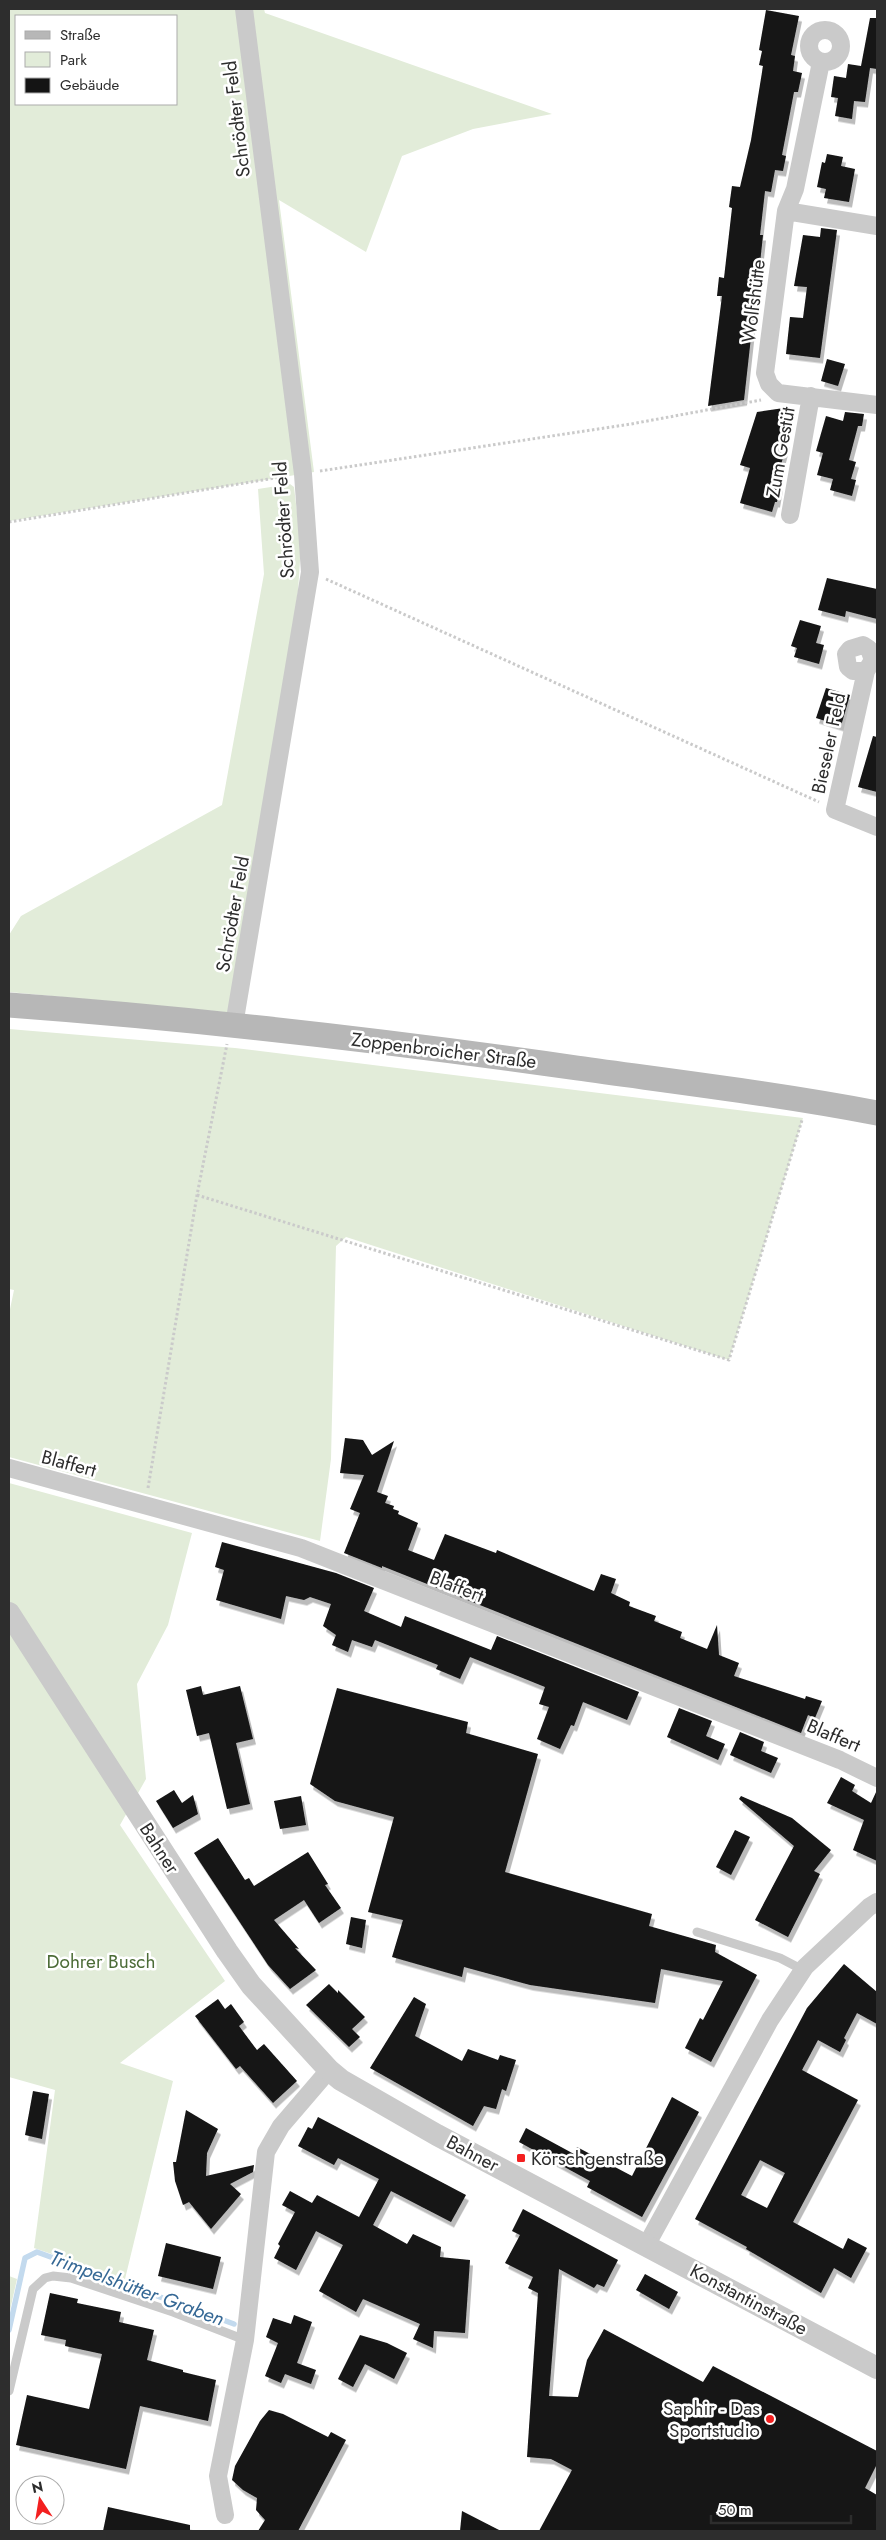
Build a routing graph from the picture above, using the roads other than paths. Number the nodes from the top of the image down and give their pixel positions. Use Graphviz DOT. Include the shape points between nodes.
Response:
graph roads {
  1 [pos="244,9"];
  2 [pos="821,62"];
  3 [pos="786,211"];
  4 [pos="877,226"];
  5 [pos="778,393"];
  6 [pos="811,396"];
  7 [pos="877,404"];
  8 [pos="790,516"];
  9 [pos="866,671"];
  10 [pos="877,827"];
  11 [pos="9,1005"];
  12 [pos="234,1025"];
  13 [pos="877,1113"];
  14 [pos="9,1468"];
  15 [pos="9,1613"];
  16 [pos="877,1778"];
  17 [pos="877,1902"];
  18 [pos="697,1932"];
  19 [pos="803,1970"];
  20 [pos="329,2070"];
  21 [pos="620,2232"];
  22 [pos="646,2246"];
  23 [pos="245,2340"];
  24 [pos="877,2368"];
  25 [pos="9,2391"];
  26 [pos="225,2516"];
  1 -- 12 [label="street, Schrödter Feld" via="302,474 310,572"];
  2 -- 3 [label="street, Wolfshütte" via="795,189"];
  3 -- 4 [label="street"];
  3 -- 5 [label="street, Wolfshütte" via="765,373 769,384"];
  5 -- 6 [label="street, Zum Gestüt"];
  6 -- 7 [label="street, Zum Gestüt"];
  6 -- 8 [label="street, Zum Gestüt"];
  9 -- 10 [label="street, Bieseler Feld" via="835,810"];
  11 -- 12 [label="main road, Zoppenbroicher Straße"];
  12 -- 13 [label="main road, Zoppenbroicher Straße" via="446,1050 807,1100"];
  14 -- 16 [label="street, Blaffert" via="302,1548 840,1760"];
  15 -- 20 [label="street, Bahner" via="227,1951 251,1985"];
  17 -- 19 [label="street"];
  18 -- 19 [label="lane" via="780,1958"];
  19 -- 22 [label="street" via="770,2020"];
  20 -- 21 [label="street, Bahner" via="430,2131"];
  20 -- 23 [label="street" via="281,2126 266,2152"];
  21 -- 22 [label="street, Konstantinstraße"];
  22 -- 24 [label="street, Konstantinstraße"];
  23 -- 25 [label="lane" via="101,2287 53,2276 40,2280 33,2289"];
  23 -- 26 [label="street" via="218,2476"];
}
